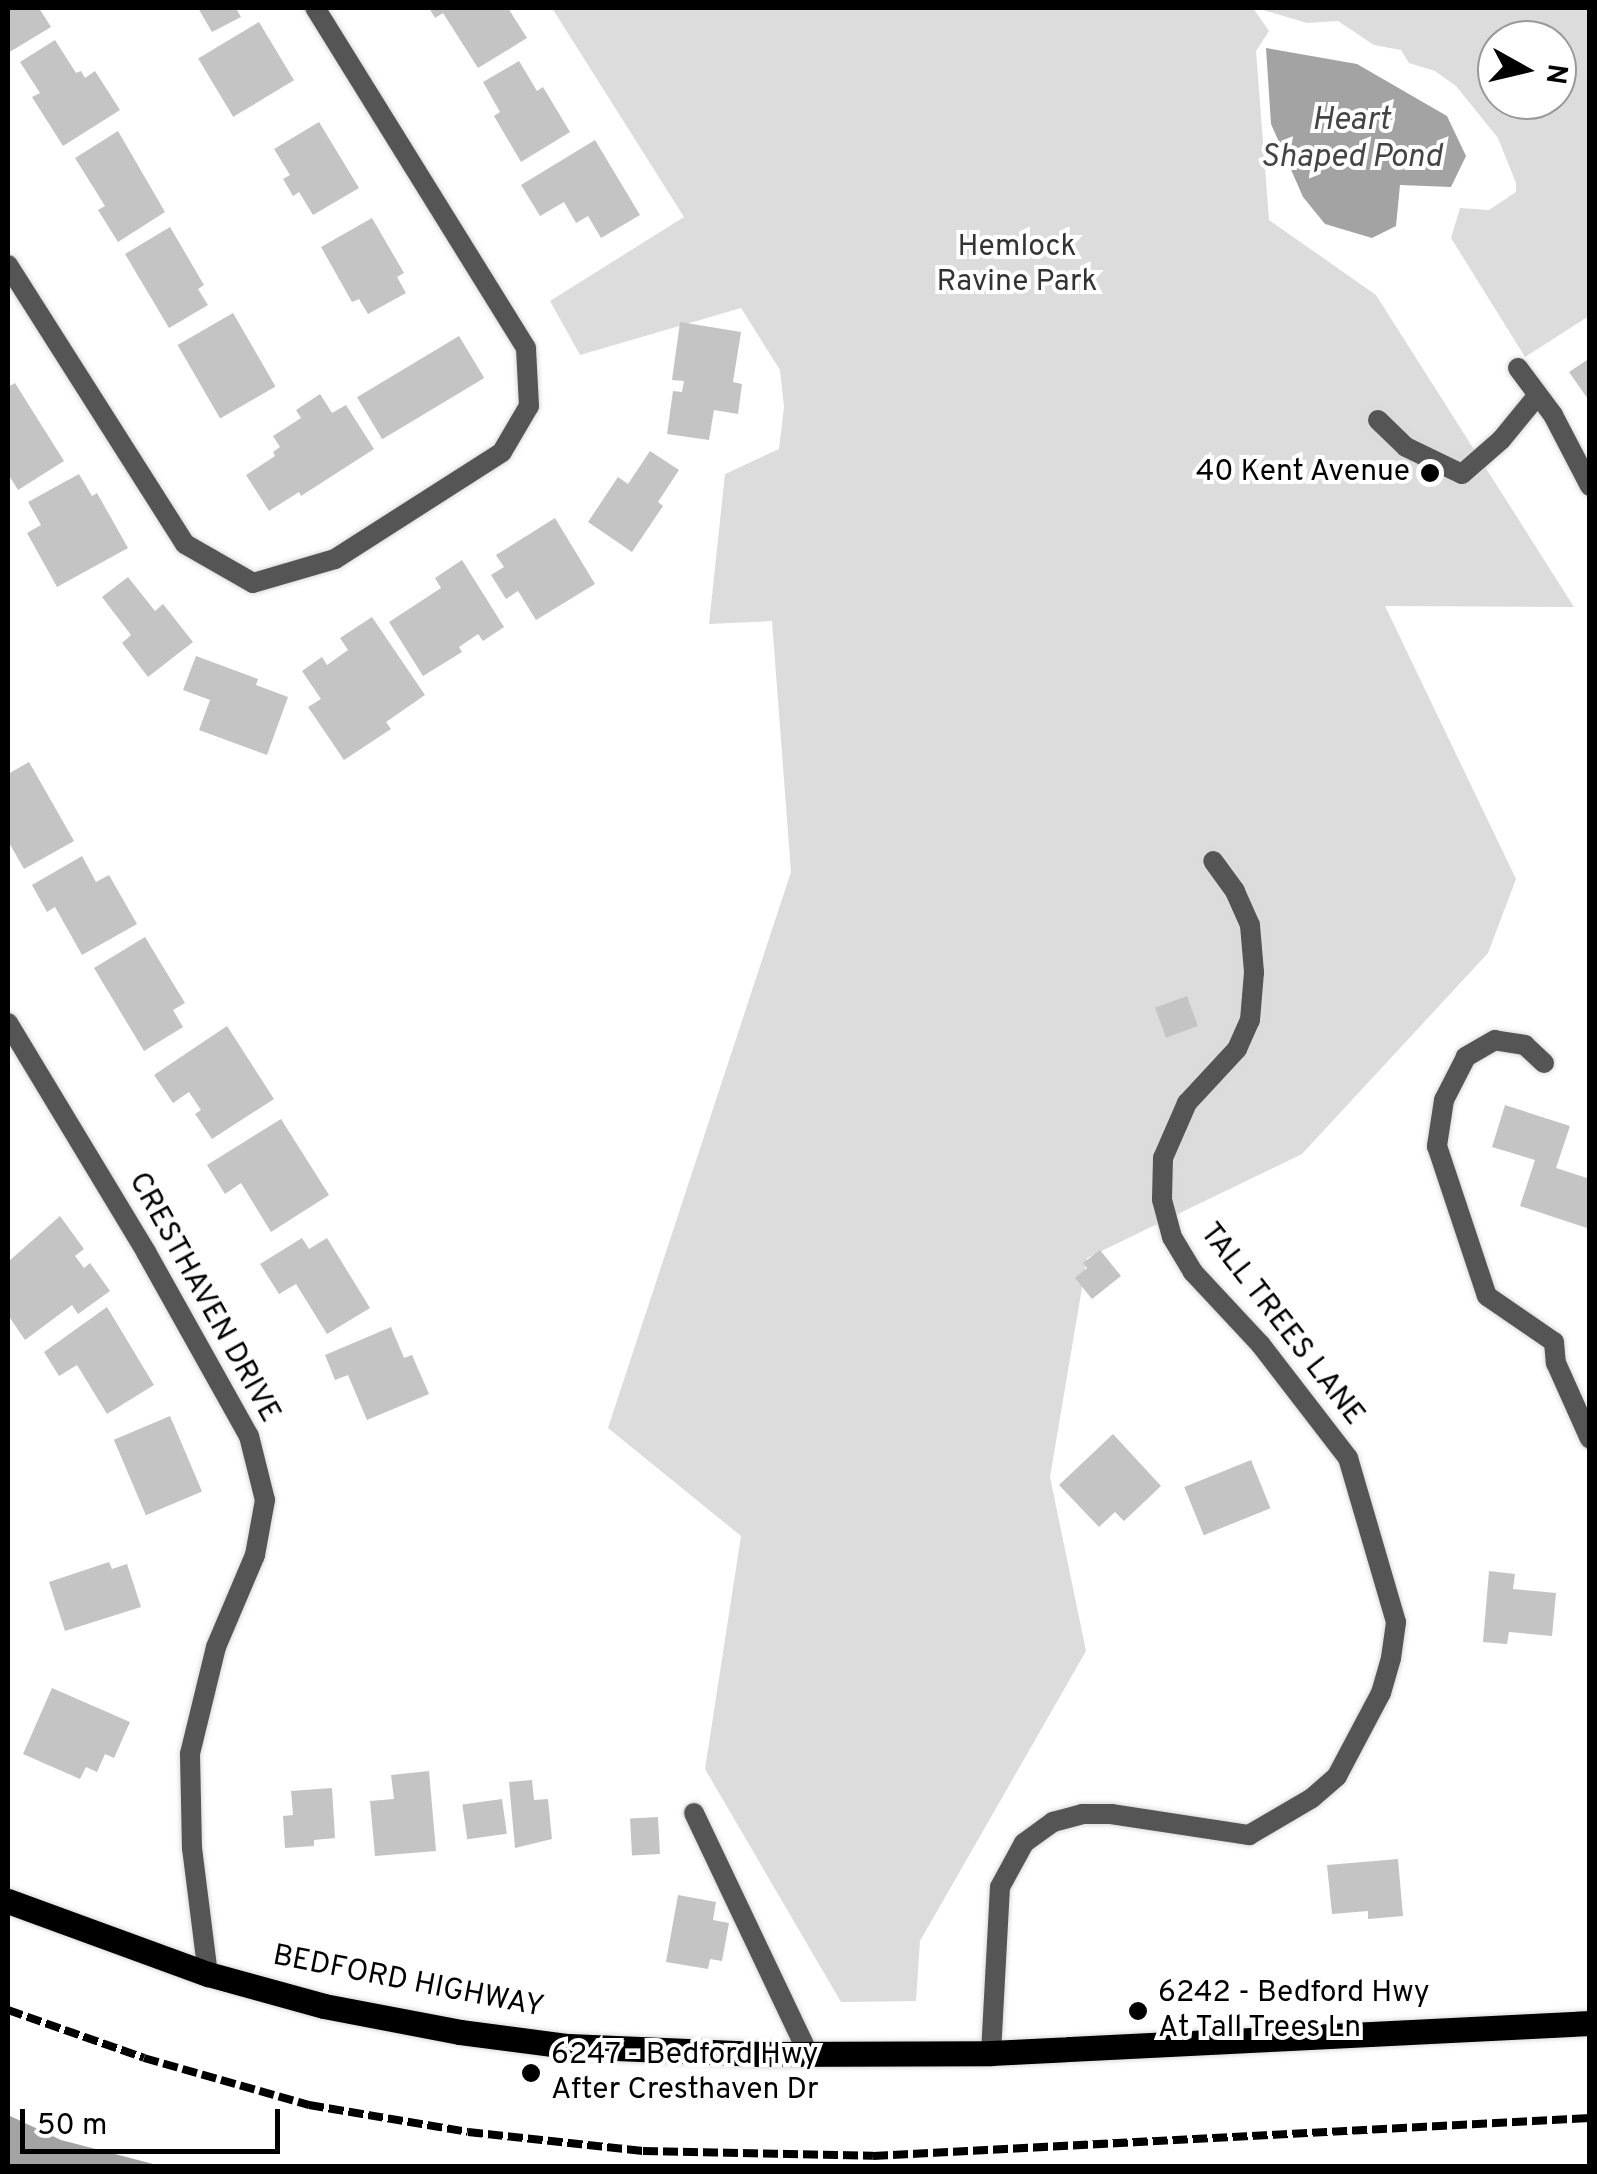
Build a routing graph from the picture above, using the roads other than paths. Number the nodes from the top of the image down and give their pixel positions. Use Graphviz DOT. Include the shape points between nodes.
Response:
graph roads {
  1 [pos="315,8"];
  2 [pos="8,265"];
  3 [pos="1518,368"];
  4 [pos="1538,395"];
  5 [pos="1378,420"];
  6 [pos="1590,486"];
  7 [pos="1213,861"];
  8 [pos="8,1023"];
  9 [pos="1544,1063"];
  10 [pos="1590,1438"];
  11 [pos="694,1813"];
  12 [pos="8,1901"];
  13 [pos="208,1974"];
  14 [pos="1590,2023"];
  15 [pos="991,2053"];
  16 [pos="809,2055"];
  1 -- 2 [label="street" via="526,348 529,406 502,452 335,559 253,583 186,544"];
  3 -- 4 [label="street"];
  4 -- 5 [label="street" via="1462,474 1406,447"];
  4 -- 6 [label="street"];
  7 -- 15 [label="street, TALL TREES LANE" via="1250,925 1250,1020 1237,1049 1187,1103 1164,1158 1162,1199 1172,1237 1193,1272 1261,1345 1348,1458 1396,1622 1391,1658 1381,1693 1337,1776 1249,1836 1101,1813 1062,1818 1024,1843 1000,1887"];
  8 -- 13 [label="street, CRESTHAVEN DRIVE" via="249,1436 266,1500 256,1554 216,1647 190,1754 192,1848"];
  9 -- 10 [label="street" via="1526,1045 1484,1044 1472,1052 1444,1100 1437,1146 1487,1296 1554,1342 1556,1363"];
  11 -- 16 [label="street"];
  12 -- 13 [label="main road, BEDFORD HIGHWAY"];
  13 -- 16 [label="main road, BEDFORD HIGHWAY" via="324,2006 460,2032 568,2046"];
  14 -- 15 [label="main road, BEDFORD HIGHWAY"];
  15 -- 16 [label="main road, BEDFORD HIGHWAY"];
}
